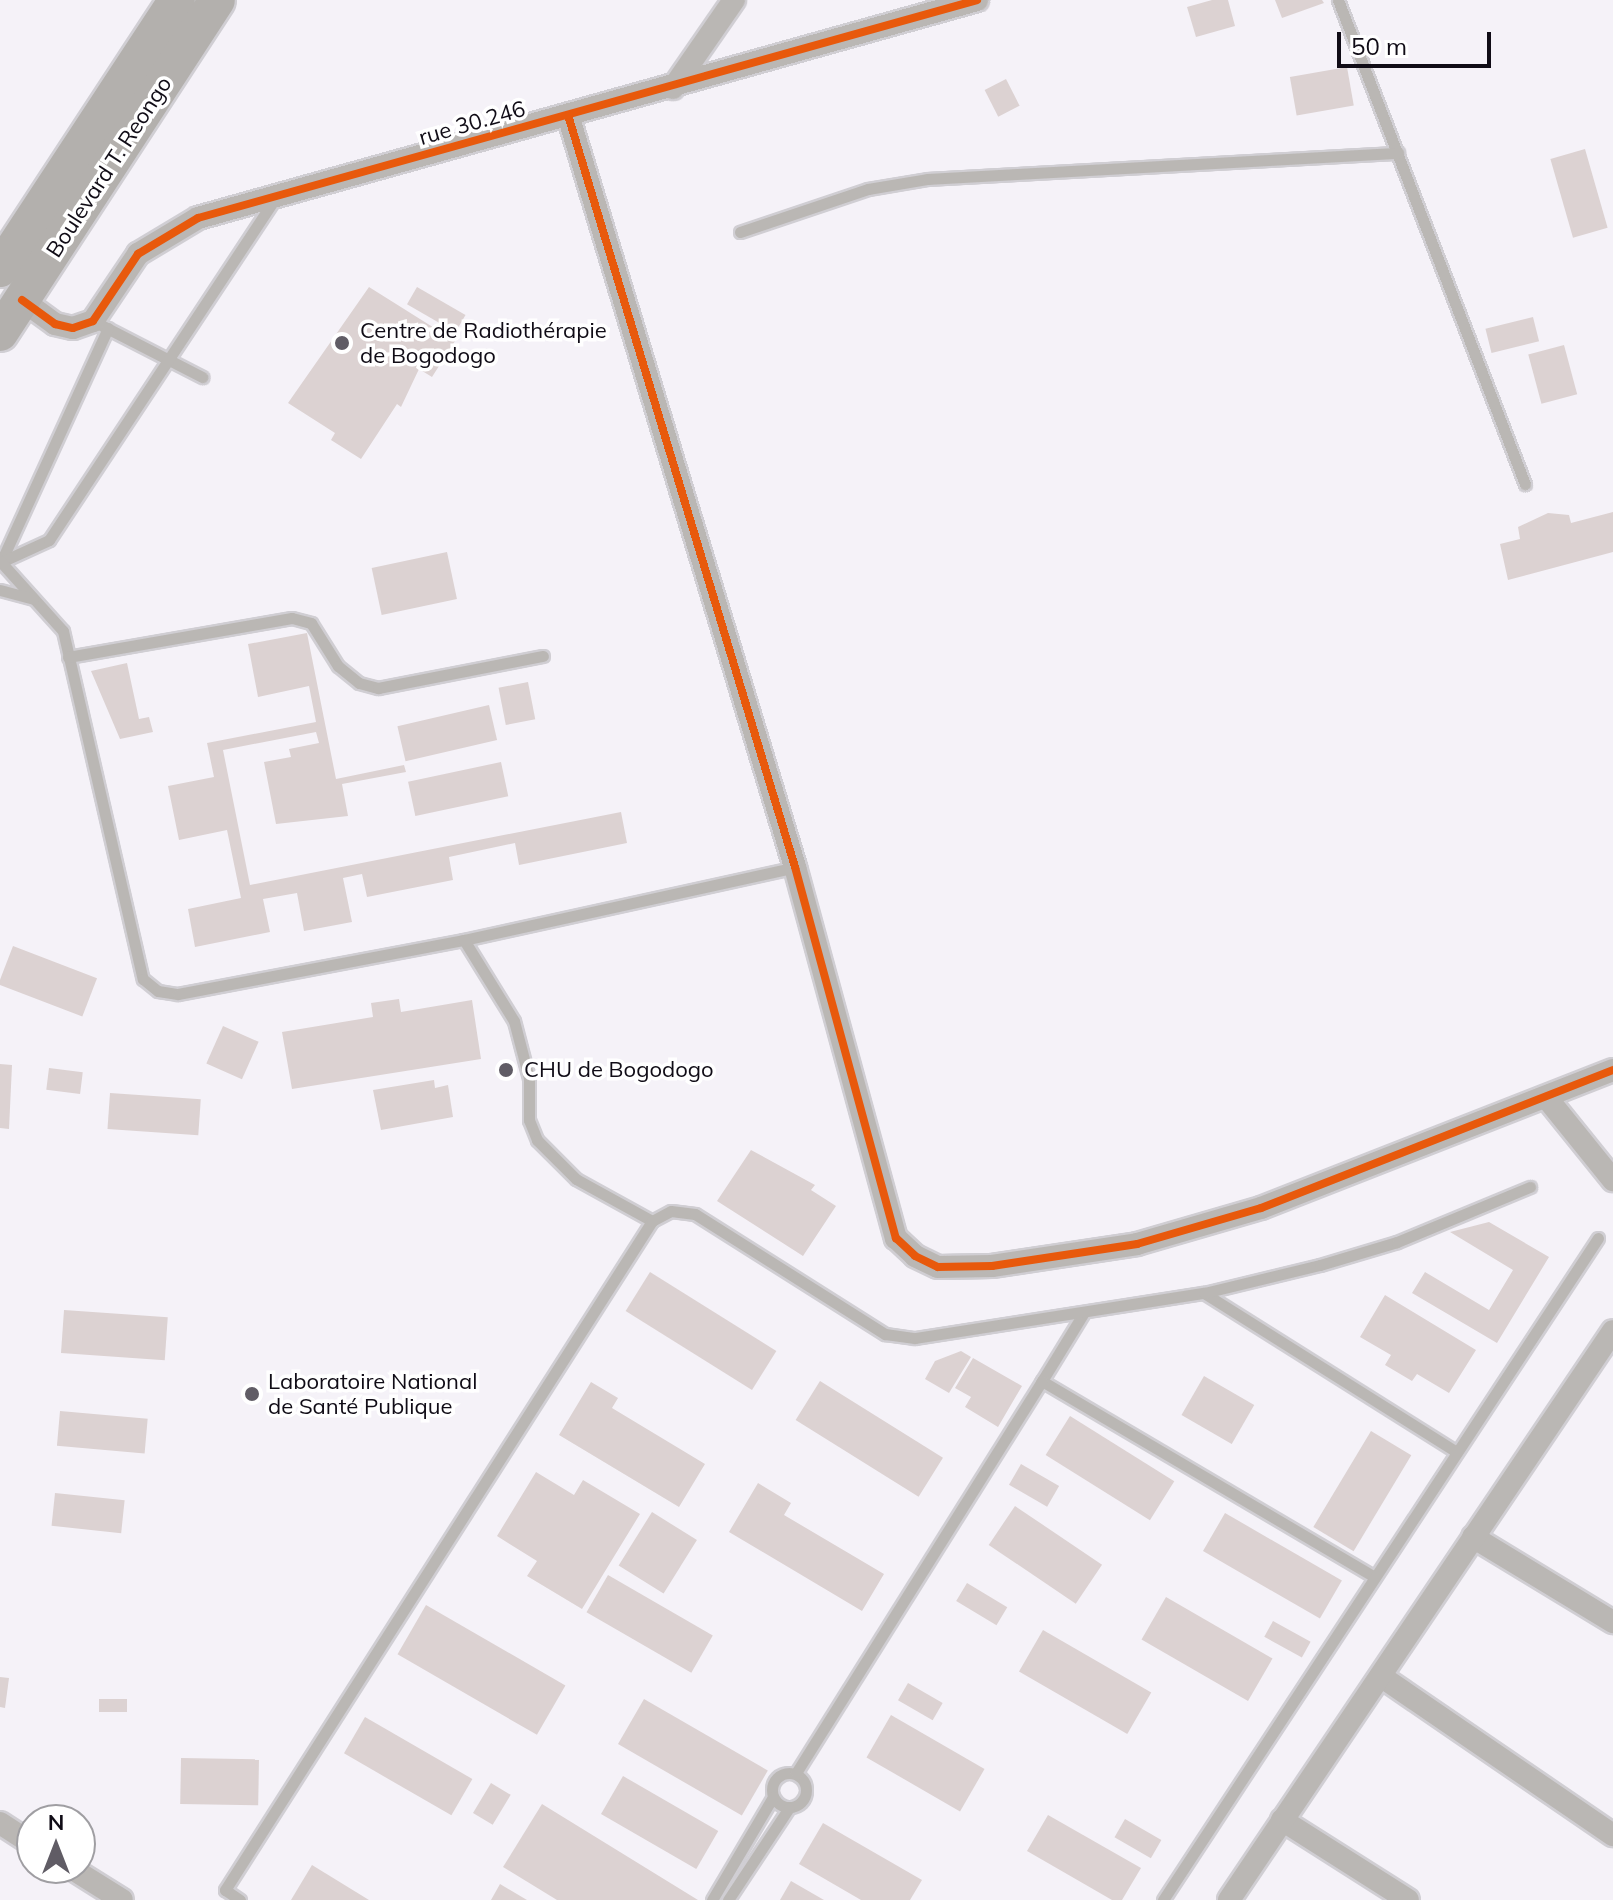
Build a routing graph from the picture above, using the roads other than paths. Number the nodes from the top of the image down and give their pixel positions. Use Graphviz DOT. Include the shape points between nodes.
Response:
graph roads {
  1 [pos="177,0"];
  2 [pos="217,0"];
  3 [pos="734,0"];
  4 [pos="977,0"];
  5 [pos="1338,0"];
  6 [pos="673,88"];
  7 [pos="568,115"];
  8 [pos="1398,153"];
  9 [pos="276,196"];
  10 [pos="740,232"];
  11 [pos="0,269"];
  12 [pos="22,300"];
  13 [pos="100,324"];
  14 [pos="0,333"];
  15 [pos="168,359"];
  16 [pos="202,377"];
  17 [pos="1525,484"];
  18 [pos="0,562"];
  19 [pos="0,590"];
  20 [pos="34,599"];
  21 [pos="543,656"];
  22 [pos="68,657"];
  23 [pos="795,867"];
  24 [pos="464,940"];
  25 [pos="1613,1070"];
  26 [pos="1546,1097"];
  27 [pos="1613,1180"];
  28 [pos="1530,1187"];
  29 [pos="652,1221"];
  30 [pos="1598,1238"];
  31 [pos="1204,1293"];
  32 [pos="1083,1314"];
  33 [pos="1613,1331"];
  34 [pos="1042,1381"];
  35 [pos="1455,1451"];
  36 [pos="1473,1537"];
  37 [pos="1375,1577"];
  38 [pos="1613,1622"];
  39 [pos="1382,1677"];
  40 [pos="796,1773"];
  41 [pos="773,1797"];
  42 [pos="789,1808"];
  43 [pos="1282,1820"];
  44 [pos="1613,1835"];
  45 [pos="96,1884"];
  46 [pos="122,1900"];
  47 [pos="240,1900"];
  48 [pos="712,1900"];
  49 [pos="728,1900"];
  50 [pos="1163,1900"];
  51 [pos="1229,1900"];
  52 [pos="1408,1900"];
  1 -- 11 [label="main road, Boulevard T. Reongo"];
  2 -- 12 [label="main road, Boulevard T. Reongo"];
  3 -- 6 [label="street"];
  4 -- 6 [label="street, rue 30.246"];
  5 -- 8 [label="lane"];
  6 -- 7 [label="street, rue 30.246"];
  7 -- 9 [label="street, rue 30.246"];
  7 -- 23 [label="street"];
  8 -- 10 [label="lane" via="928,179 868,189"];
  8 -- 17 [label="lane"];
  9 -- 13 [label="street, rue 30.246" via="198,218 138,254"];
  9 -- 15 [label="lane"];
  12 -- 13 [label="street" via="55,324"];
  12 -- 14 [label="main road, Boulevard T. Reongo"];
  13 -- 15 [label="lane"];
  13 -- 18 [label="lane"];
  15 -- 16 [label="lane"];
  15 -- 18 [label="lane" via="49,540"];
  18 -- 20 [label="lane"];
  19 -- 20 [label="lane"];
  20 -- 22 [label="lane" via="63,631"];
  21 -- 22 [label="lane" via="378,688 348,675 311,623 292,618"];
  22 -- 24 [label="lane" via="143,979 158,991 178,994"];
  23 -- 24 [label="lane"];
  23 -- 26 [label="street" via="896,1238 938,1267 992,1266 1137,1244 1261,1208"];
  24 -- 29 [label="lane" via="514,1021 529,1078 529,1120 537,1140 576,1179"];
  25 -- 26 [label="street"];
  26 -- 27 [label="street"];
  28 -- 31 [label="lane" via="1397,1242"];
  29 -- 32 [label="lane" via="671,1211 695,1214 885,1334 915,1338"];
  29 -- 47 [label="lane" via="225,1890"];
  30 -- 35 [label="lane"];
  31 -- 32 [label="lane"];
  31 -- 35 [label="lane"];
  32 -- 34 [label="lane"];
  33 -- 36 [label="street"];
  34 -- 37 [label="lane"];
  34 -- 40 [label="lane"];
  35 -- 37 [label="lane"];
  36 -- 38 [label="street"];
  36 -- 39 [label="street"];
  37 -- 50 [label="lane"];
  39 -- 43 [label="street"];
  39 -- 44 [label="street"];
  40 -- 41 [label="lane" via="776,1778"];
  40 -- 42 [label="lane" via="805,1783 806,1796"];
  41 -- 42 [label="lane"];
  41 -- 48 [label="lane"];
  42 -- 49 [label="lane"];
  43 -- 51 [label="street"];
  43 -- 52 [label="street"];
  45 -- 46 [label="street"];
}
